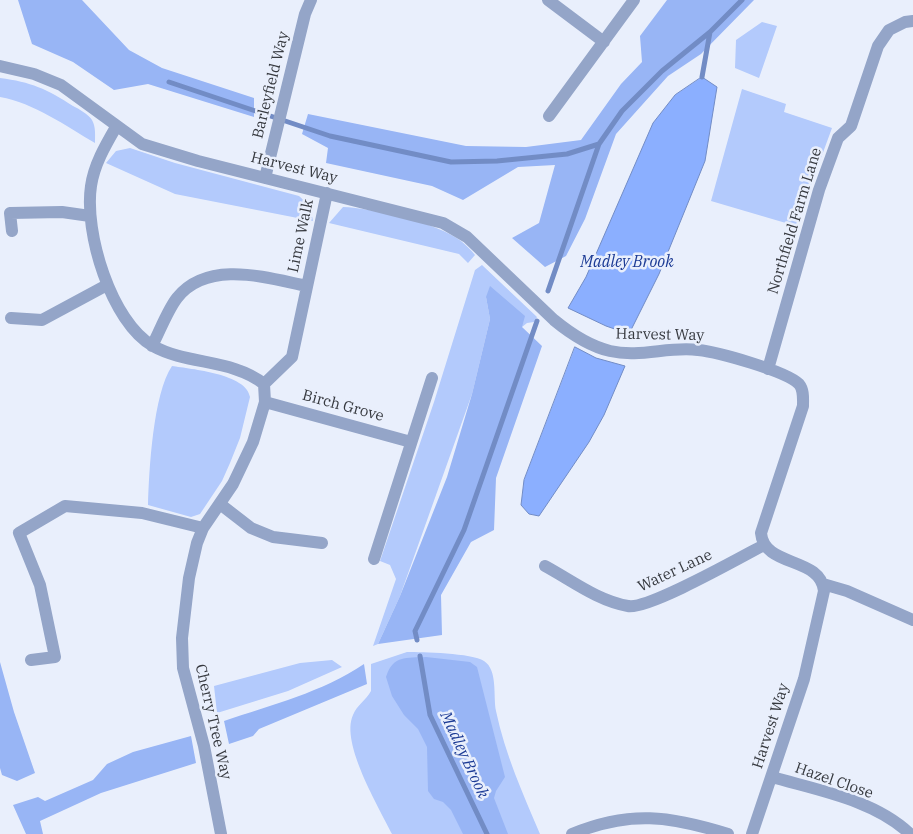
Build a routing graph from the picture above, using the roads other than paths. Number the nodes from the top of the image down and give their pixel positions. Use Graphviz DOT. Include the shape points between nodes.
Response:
graph roads {
  1 [pos="311,0"];
  2 [pos="548,0"];
  3 [pos="634,0"];
  4 [pos="913,22"];
  5 [pos="604,42"];
  6 [pos="0,66"];
  7 [pos="549,116"];
  8 [pos="116,127"];
  9 [pos="265,178"];
  10 [pos="327,193"];
  11 [pos="90,216"];
  12 [pos="12,231"];
  13 [pos="106,285"];
  14 [pos="307,286"];
  15 [pos="11,318"];
  16 [pos="152,346"];
  17 [pos="768,369"];
  18 [pos="432,378"];
  19 [pos="264,384"];
  20 [pos="265,402"];
  21 [pos="412,442"];
  22 [pos="220,504"];
  23 [pos="203,528"];
  24 [pos="322,543"];
  25 [pos="764,545"];
  26 [pos="374,559"];
  27 [pos="545,566"];
  28 [pos="823,584"];
  29 [pos="913,620"];
  30 [pos="31,660"];
  31 [pos="772,777"];
  32 [pos="221,834"];
  33 [pos="572,834"];
  34 [pos="728,834"];
  35 [pos="752,834"];
  36 [pos="910,834"];
  1 -- 9 [label="street, Barleyfield Way"];
  2 -- 5 [label="street"];
  3 -- 5 [label="street"];
  4 -- 17 [label="street, Northfield Farm Lane" via="904,22 889,30 878,46 850,126 838,138 819,190"];
  5 -- 7 [label="street"];
  6 -- 8 [label="street, Harvest Way" via="61,85"];
  8 -- 9 [label="street, Harvest Way" via="142,144"];
  8 -- 11 [label="street" via="94,173"];
  9 -- 10 [label="street, Harvest Way"];
  10 -- 14 [label="street, Lime Walk"];
  10 -- 17 [label="street, Harvest Way" via="421,216 456,229 554,320 593,345 609,351 636,354 697,349"];
  11 -- 12 [label="street" via="62,212 10,213"];
  11 -- 13 [label="street"];
  13 -- 15 [label="street" via="42,320"];
  13 -- 16 [label="street" via="132,325"];
  14 -- 16 [label="street, Lime Walk" via="250,275 220,275 195,282 177,298"];
  14 -- 19 [label="street, Lime Walk" via="292,357"];
  16 -- 19 [label="street" via="246,373"];
  17 -- 25 [label="street, Harvest Way" via="800,385 803,406 761,533"];
  18 -- 21 [label="street"];
  19 -- 20 [label="street, Cherry Tree Way"];
  20 -- 21 [label="street, Birch Grove"];
  20 -- 22 [label="street, Cherry Tree Way" via="244,461"];
  21 -- 26 [label="street"];
  22 -- 23 [label="street, Cherry Tree Way"];
  22 -- 24 [label="street" via="251,528 273,537"];
  23 -- 30 [label="street" via="142,512 64,506 19,533 40,585 55,658"];
  23 -- 32 [label="street, Cherry Tree Way" via="189,578 182,654"];
  25 -- 27 [label="street, Water Lane" via="660,598 629,607 593,593"];
  25 -- 28 [label="street" via="777,556 802,565"];
  28 -- 29 [label="street" via="848,591"];
  28 -- 31 [label="street, Harvest Way" via="823,604 804,679"];
  31 -- 35 [label="street, Harvest Way"];
  31 -- 36 [label="street, Hazel Close" via="864,806"];
  33 -- 34 [label="street" via="627,818 644,818 693,822"];
}
